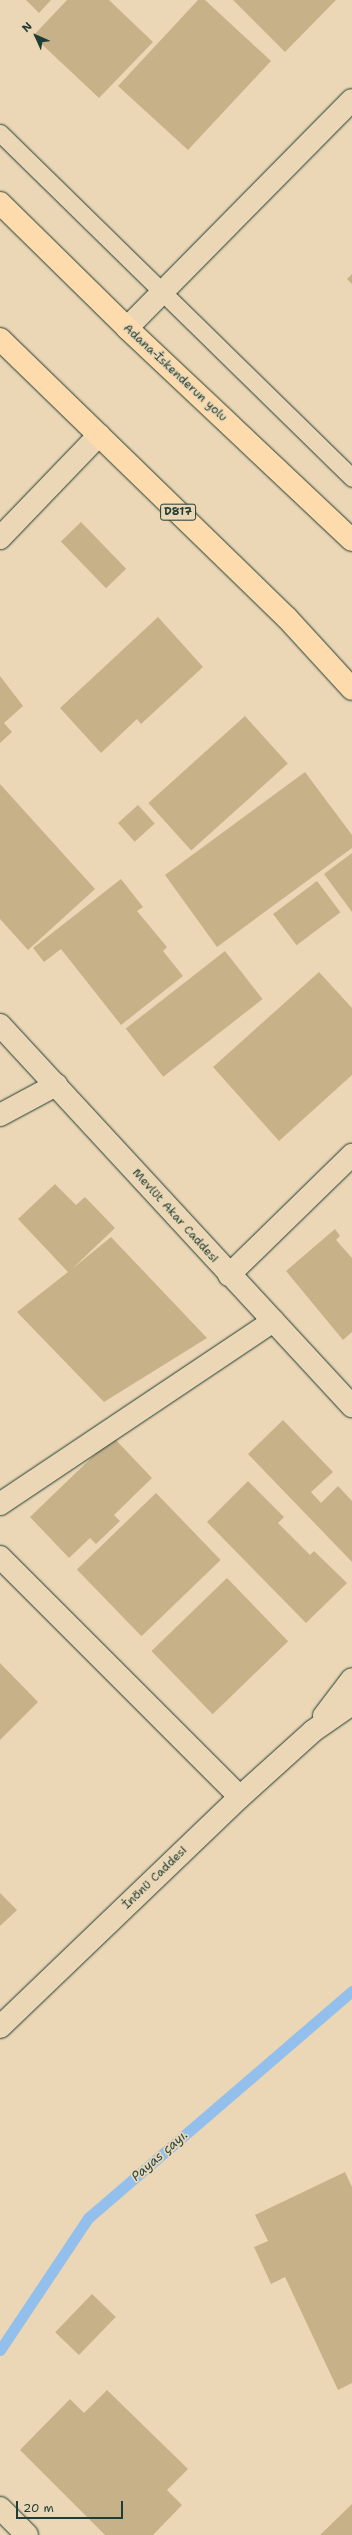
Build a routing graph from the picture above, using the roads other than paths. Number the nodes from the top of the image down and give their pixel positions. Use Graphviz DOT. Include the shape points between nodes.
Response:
graph roads {
  1 [pos="352,100"];
  2 [pos="0,133"];
  3 [pos="0,203"];
  4 [pos="163,292"];
  5 [pos="127,328"];
  6 [pos="0,339"];
  7 [pos="99,435"];
  8 [pos="352,478"];
  9 [pos="0,538"];
  10 [pos="352,540"];
  11 [pos="352,689"];
  12 [pos="0,1025"];
  13 [pos="56,1085"];
  14 [pos="0,1115"];
  15 [pos="352,1155"];
  16 [pos="229,1275"];
  17 [pos="273,1321"];
  18 [pos="352,1406"];
  19 [pos="0,1504"];
  20 [pos="0,1556"];
  21 [pos="352,1679"];
  22 [pos="352,1704"];
  23 [pos="313,1731"];
  24 [pos="240,1797"];
  25 [pos="0,2027"];
  26 [pos="0,2508"];
  27 [pos="27,2535"];
  1 -- 4 [label="street"];
  2 -- 4 [label="lane"];
  3 -- 5 [label="highway, Adana-İskenderun yolu"];
  4 -- 5 [label="street"];
  4 -- 8 [label="lane"];
  5 -- 10 [label="highway, Adana-İskenderun yolu"];
  6 -- 7 [label="highway, D817"];
  7 -- 9 [label="street"];
  7 -- 11 [label="highway, D817" via="287,618"];
  12 -- 13 [label="street, Mevlüt Akar Caddesi"];
  13 -- 14 [label="street"];
  13 -- 16 [label="street, Mevlüt Akar Caddesi"];
  15 -- 16 [label="street"];
  16 -- 17 [label="street, Mevlüt Akar Caddesi"];
  17 -- 18 [label="street, Mevlüt Akar Caddesi"];
  17 -- 19 [label="street"];
  20 -- 24 [label="street"];
  21 -- 23 [label="street"];
  22 -- 23 [label="street"];
  23 -- 24 [label="street, İnönü Caddesi"];
  24 -- 25 [label="street, İnönü Caddesi"];
  26 -- 27 [label="street"];
}
